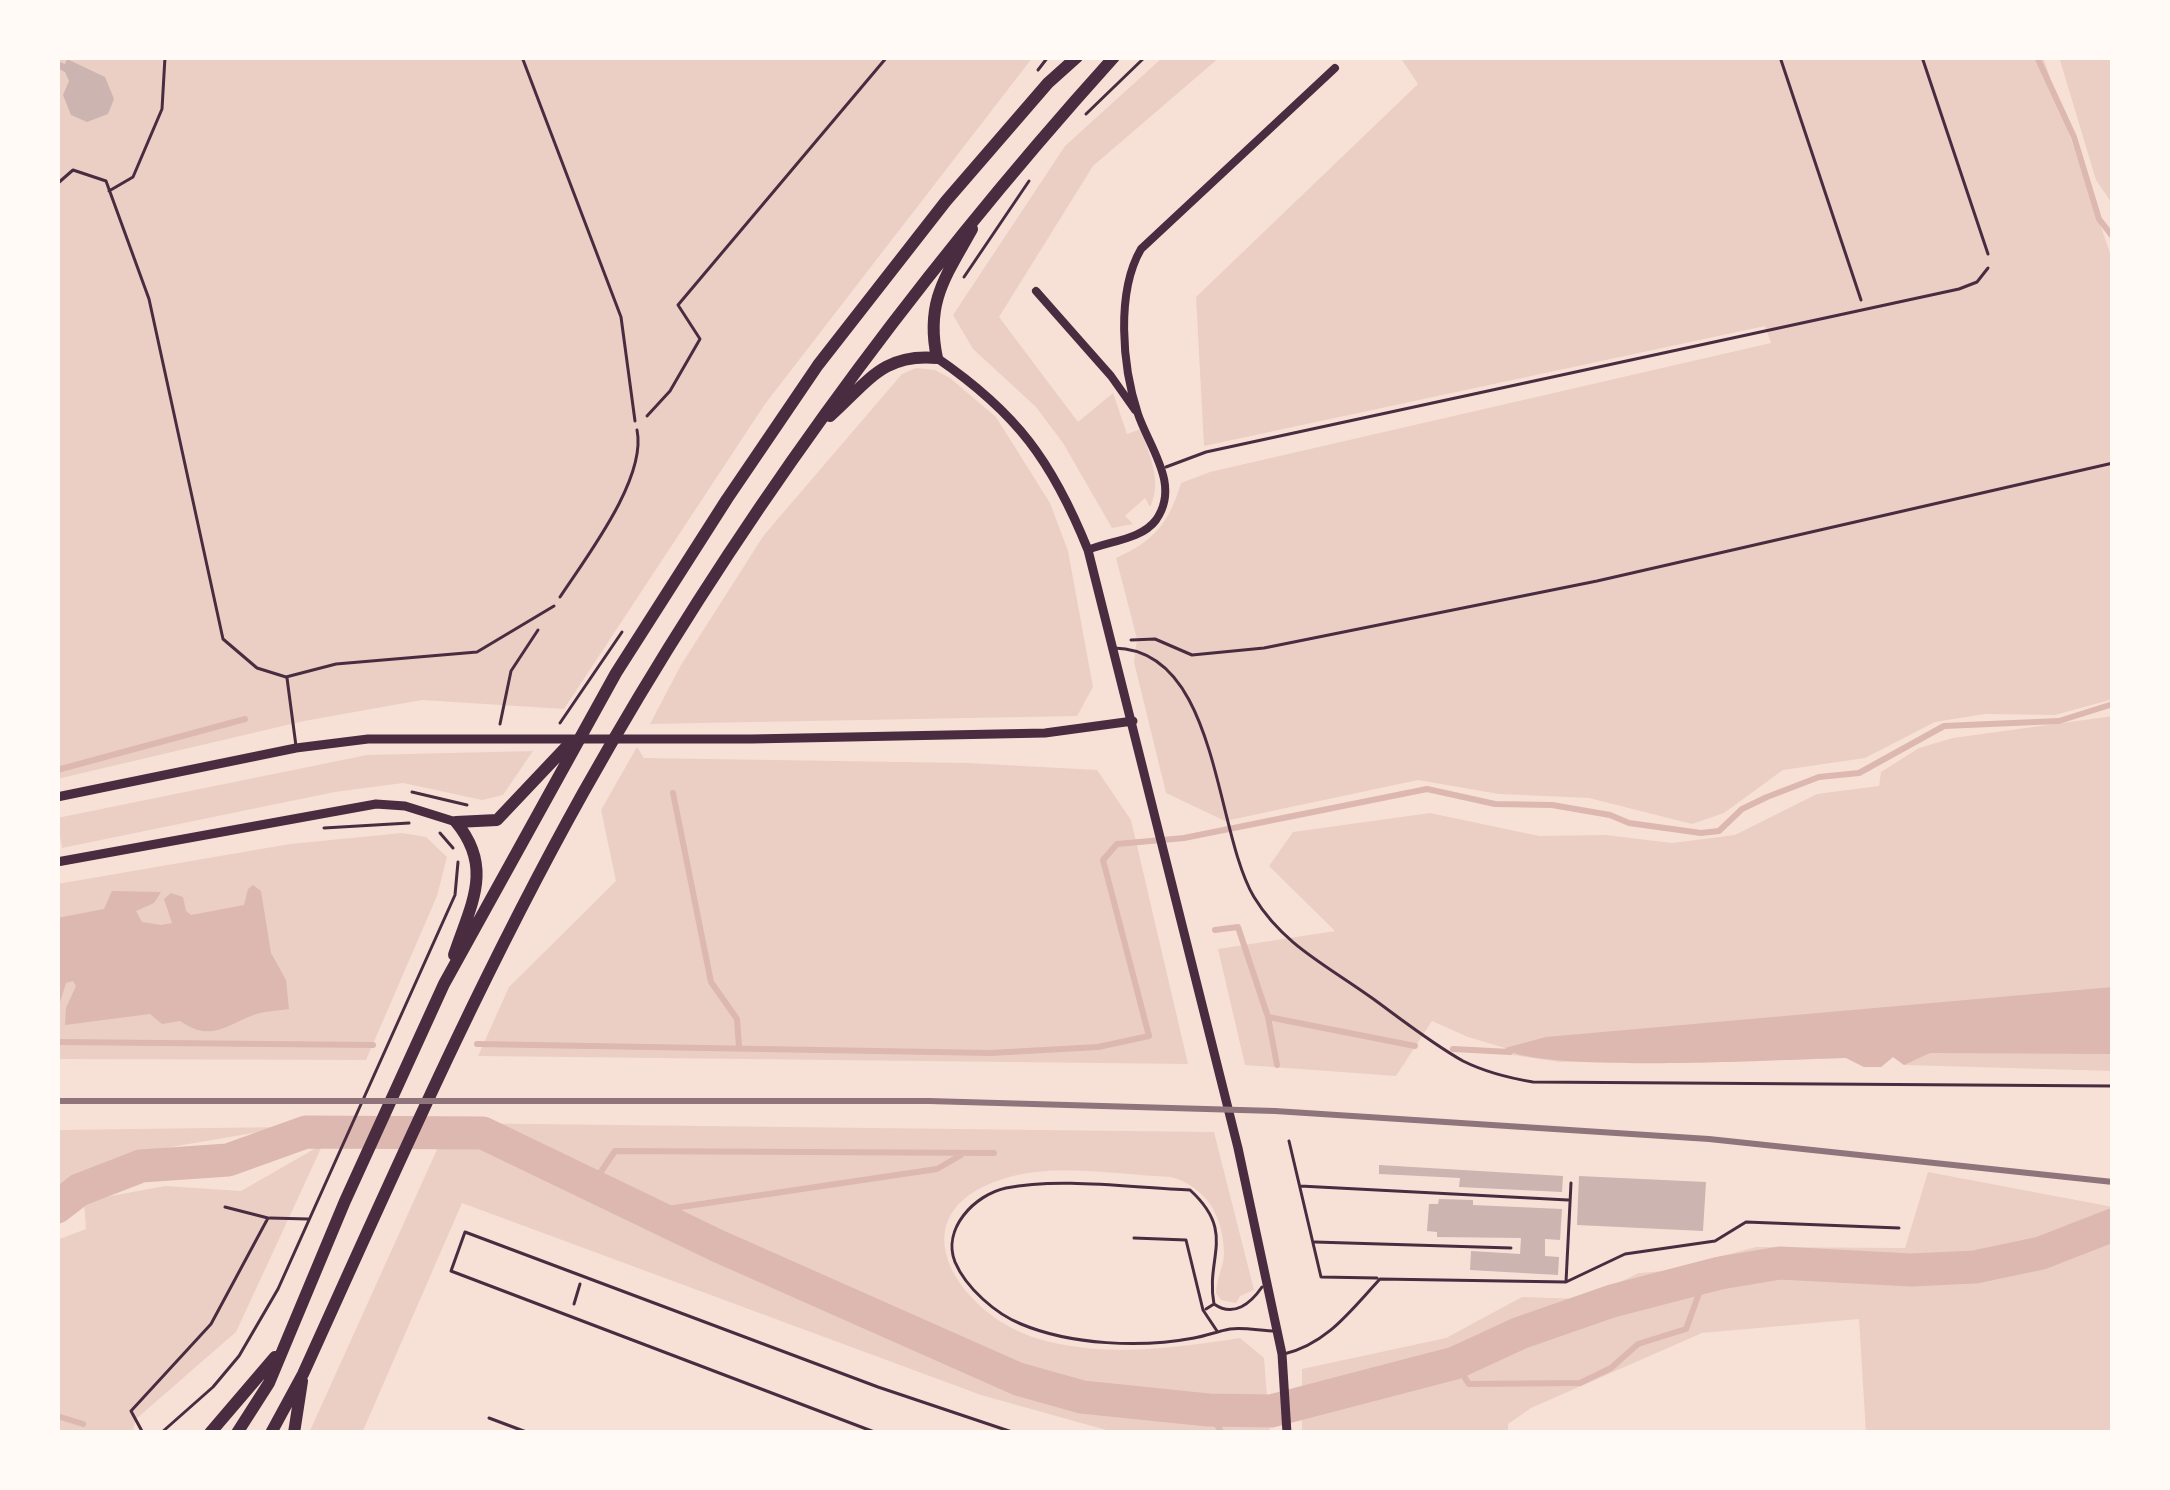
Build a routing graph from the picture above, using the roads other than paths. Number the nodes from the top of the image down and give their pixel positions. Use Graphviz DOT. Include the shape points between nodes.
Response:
graph roads {
  1 [pos="165,57"];
  2 [pos="523,57"];
  3 [pos="1064,57"];
  4 [pos="1077,57"];
  5 [pos="1114,57"];
  6 [pos="1335,68"];
  7 [pos="1048,82"];
  8 [pos="57,184"];
  9 [pos="109,191"];
  10 [pos="987,202"];
  11 [pos="1988,268"];
  12 [pos="1036,291"];
  13 [pos="937,358"];
  14 [pos="1137,412"];
  15 [pos="636,424"];
  16 [pos="812,432"];
  17 [pos="1163,468"];
  18 [pos="1088,550"];
  19 [pos="554,606"];
  20 [pos="1112,645"];
  21 [pos="286,677"];
  22 [pos="1133,721"];
  23 [pos="586,723"];
  24 [pos="296,748"];
  25 [pos="57,797"];
  26 [pos="456,822"];
  27 [pos="57,862"];
  28 [pos="444,984"];
  29 [pos="2113,1086"];
  30 [pos="1289,1141"];
  31 [pos="1571,1183"];
  32 [pos="1300,1186"];
  33 [pos="1570,1200"];
  34 [pos="1899,1228"];
  35 [pos="1134,1238"];
  36 [pos="1313,1241"];
  37 [pos="1511,1247"];
  38 [pos="1266,1277"];
  39 [pos="1380,1279"];
  40 [pos="1566,1282"];
  41 [pos="1214,1304"];
  42 [pos="1203,1310"];
  43 [pos="1278,1330"];
  44 [pos="1218,1332"];
  45 [pos="280,1352"];
  46 [pos="1282,1354"];
  47 [pos="303,1374"];
  48 [pos="210,1433"];
  49 [pos="237,1433"];
  50 [pos="271,1433"];
  51 [pos="294,1433"];
  52 [pos="878,1433"];
  53 [pos="1015,1433"];
  54 [pos="1287,1433"];
  1 -- 9 [label="lane" via="162,109 134,176"];
  2 -- 15 [label="lane" via="621,316"];
  3 -- 7 [label="highway"];
  4 -- 7 [label="highway"];
  5 -- 10 [label="highway"];
  6 -- 14 [label="street" via="1141,249 1128,271 1122,308"];
  7 -- 23 [label="highway" via="818,365"];
  8 -- 9 [label="lane" via="73,170 100,177"];
  9 -- 21 [label="lane" via="148,299 224,639 257,668"];
  10 -- 13 [label="highway" via="937,291"];
  10 -- 16 [label="highway"];
  11 -- 17 [label="lane" via="1959,289 1206,452"];
  12 -- 14 [label="street"];
  13 -- 16 [label="highway" via="892,360"];
  13 -- 18 [label="street" via="1021,429 1064,490"];
  14 -- 17 [label="street"];
  16 -- 47 [label="highway" via="584,791 478,992"];
  17 -- 18 [label="street" via="1156,521"];
  18 -- 20 [label="street"];
  19 -- 21 [label="lane" via="477,652 336,664"];
  20 -- 22 [label="street"];
  20 -- 29 [label="lane" via="1155,658 1172,673 1198,722 1251,893 1276,929 1466,1062 1533,1082"];
  21 -- 24 [label="lane"];
  22 -- 24 [label="street" via="1023,734 368,740"];
  22 -- 38 [label="street"];
  23 -- 26 [label="highway" via="497,820"];
  23 -- 28 [label="highway"];
  24 -- 25 [label="street"];
  26 -- 27 [label="street" via="376,804"];
  26 -- 28 [label="highway" via="479,861"];
  28 -- 45 [label="highway"];
  30 -- 32 [label="lane"];
  31 -- 33 [label="lane"];
  32 -- 33 [label="lane"];
  32 -- 36 [label="lane"];
  33 -- 40 [label="lane"];
  34 -- 40 [label="lane" via="1746,1222 1715,1241 1625,1254"];
  35 -- 42 [label="lane" via="1186,1240"];
  36 -- 37 [label="lane"];
  36 -- 39 [label="lane" via="1321,1277"];
  38 -- 41 [label="lane" via="1237,1310"];
  38 -- 43 [label="street"];
  39 -- 40 [label="lane"];
  39 -- 46 [label="lane" via="1313,1345"];
  41 -- 42 [label="lane"];
  41 -- 44 [label="lane" via="1215,1228 1190,1190 1002,1188 959,1218 954,1234 959,1269 991,1306 1023,1326 1115,1342"];
  42 -- 44 [label="lane"];
  43 -- 44 [label="lane"];
  43 -- 46 [label="street"];
  45 -- 48 [label="highway"];
  45 -- 49 [label="highway"];
  46 -- 54 [label="street"];
  47 -- 50 [label="highway"];
  47 -- 51 [label="highway"];
  52 -- 53 [label="lane" via="451,1271 465,1232"];
}
